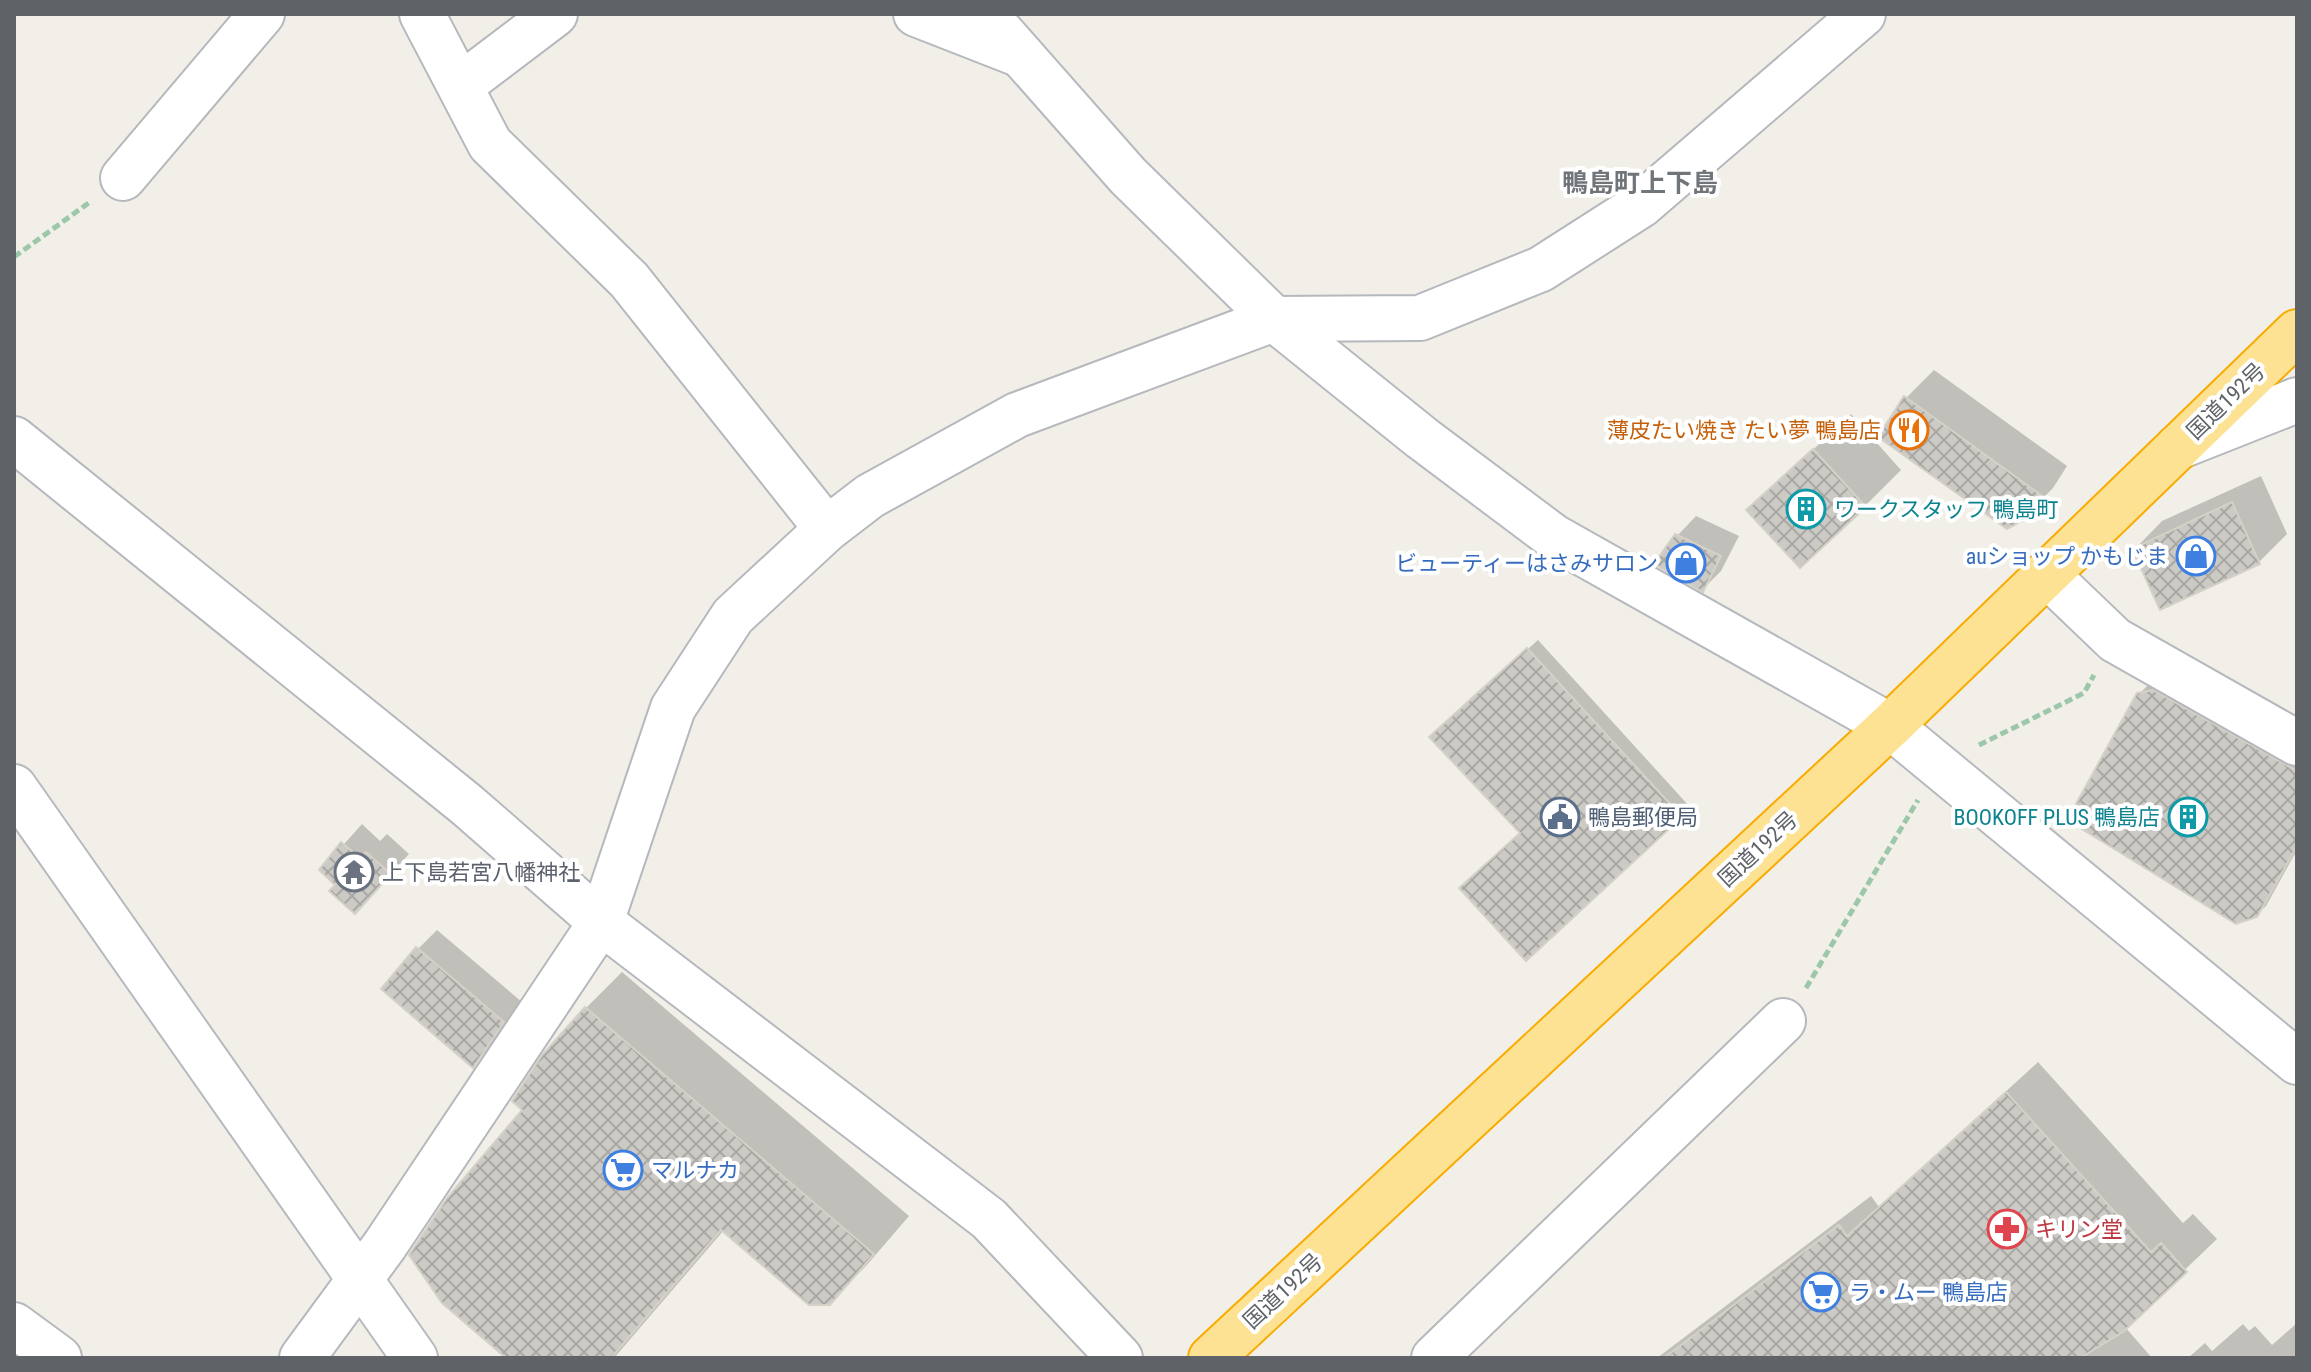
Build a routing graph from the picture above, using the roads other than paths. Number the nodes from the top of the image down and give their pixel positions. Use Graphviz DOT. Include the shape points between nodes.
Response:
graph roads {
  1 [pos="262,14"];
  2 [pos="422,14"];
  3 [pos="555,14"];
  4 [pos="916,14"];
  5 [pos="985,14"];
  6 [pos="1863,14"];
  7 [pos="1021,55"];
  8 [pos="460,86"];
  9 [pos="123,178"];
  10 [pos="1274,319"];
  11 [pos="2297,332"];
  12 [pos="2297,400"];
  13 [pos="14,439"];
  14 [pos="2178,447"];
  15 [pos="827,529"];
  16 [pos="2046,574"];
  17 [pos="1890,726"];
  18 [pos="2297,743"];
  19 [pos="14,787"];
  20 [pos="601,922"];
  21 [pos="1783,1021"];
  22 [pos="2297,1062"];
  23 [pos="360,1280"];
  24 [pos="14,1325"];
  25 [pos="59,1358"];
  26 [pos="302,1358"];
  27 [pos="415,1358"];
  28 [pos="1120,1358"];
  29 [pos="1211,1358"];
  30 [pos="1434,1358"];
  1 -- 9 [label="street"];
  2 -- 8 [label="street"];
  3 -- 8 [label="street"];
  4 -- 7 [label="street"];
  5 -- 7 [label="street"];
  6 -- 10 [label="street" via="1641,205 1541,269 1420,318"];
  7 -- 10 [label="street" via="1128,176"];
  8 -- 15 [label="street" via="490,144 629,280"];
  10 -- 15 [label="street" via="1017,415 870,496"];
  10 -- 17 [label="street" via="1554,537"];
  11 -- 14 [label="highway, 国道192号"];
  12 -- 14 [label="street"];
  13 -- 20 [label="street" via="467,805"];
  14 -- 16 [label="highway, 国道192号"];
  15 -- 20 [label="street" via="733,616 673,708"];
  16 -- 17 [label="highway, 国道192号"];
  16 -- 18 [label="street" via="2115,640"];
  17 -- 22 [label="street"];
  17 -- 29 [label="highway, 国道192号"];
  19 -- 23 [label="street"];
  20 -- 23 [label="street"];
  20 -- 28 [label="street" via="989,1219"];
  21 -- 30 [label="street"];
  23 -- 26 [label="street"];
  23 -- 27 [label="street"];
  24 -- 25 [label="street"];
}
